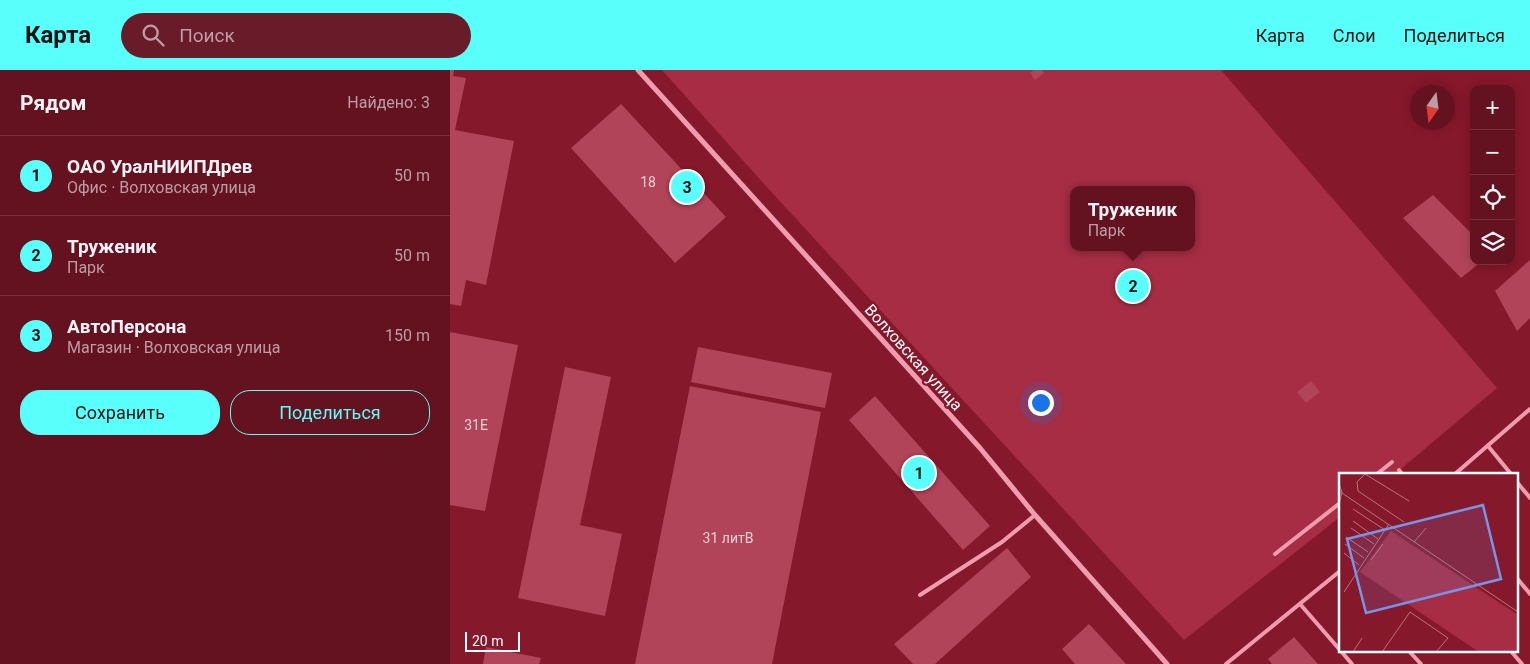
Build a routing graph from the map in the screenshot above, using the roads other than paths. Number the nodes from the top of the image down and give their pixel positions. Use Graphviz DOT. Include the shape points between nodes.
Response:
graph roads {
  1 [pos="638,70"];
  2 [pos="1530,409"];
  3 [pos="1488,446"];
  4 [pos="1392,462"];
  5 [pos="1378,473"];
  6 [pos="1456,473"];
  7 [pos="1510,473"];
  8 [pos="1518,483"];
  9 [pos="1530,498"];
  10 [pos="1339,504"];
  11 [pos="1035,515"];
  12 [pos="1275,554"];
  13 [pos="1339,573"];
  14 [pos="1518,579"];
  15 [pos="1530,594"];
  16 [pos="920,595"];
  17 [pos="1300,604"];
  18 [pos="1339,649"];
  19 [pos="1342,652"];
  20 [pos="1410,652"];
  21 [pos="1512,652"];
  22 [pos="1232,662"];
  23 [pos="1167,664"];
  24 [pos="1226,664"];
  25 [pos="1352,664"];
  26 [pos="1421,664"];
  27 [pos="1522,664"];
  1 -- 11 [label="street, Волховская улица" via="973,440"];
  2 -- 3 [label="lane"];
  3 -- 6 [label="lane"];
  3 -- 7 [label="lane"];
  4 -- 5 [label="lane"];
  8 -- 9 [label="lane"];
  10 -- 12 [label="lane"];
  11 -- 16 [label="lane" via="1002,542"];
  11 -- 23 [label="street, Волховская улица"];
  13 -- 17 [label="lane"];
  14 -- 15 [label="lane"];
  17 -- 18 [label="lane"];
  17 -- 22 [label="lane"];
  19 -- 25 [label="lane"];
  20 -- 26 [label="lane"];
  21 -- 27 [label="lane"];
  22 -- 24 [label="lane"];
}
